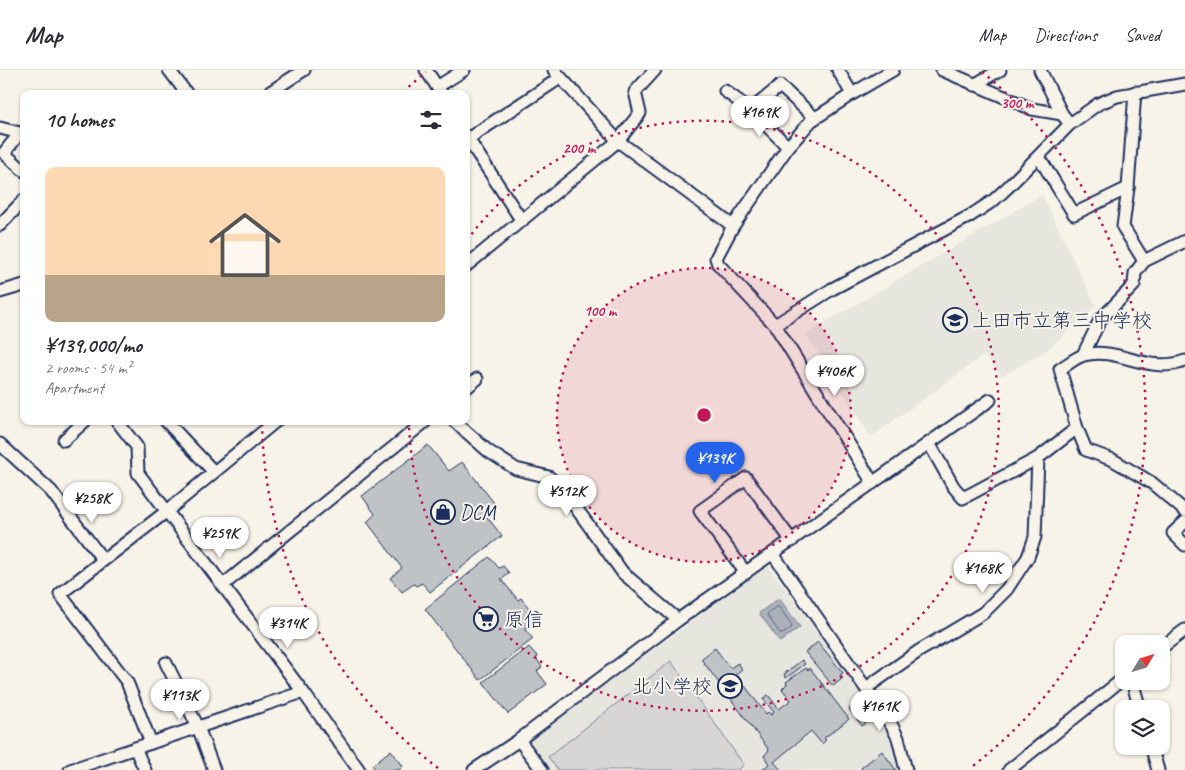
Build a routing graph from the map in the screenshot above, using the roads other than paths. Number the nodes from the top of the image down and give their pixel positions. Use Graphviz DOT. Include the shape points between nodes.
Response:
graph roads {
  1 [pos="169,70"];
  2 [pos="304,70"];
  3 [pos="426,70"];
  4 [pos="464,70"];
  5 [pos="655,70"];
  6 [pos="838,70"];
  7 [pos="893,70"];
  8 [pos="942,70"];
  9 [pos="1000,70"];
  10 [pos="1040,70"];
  11 [pos="557,74"];
  12 [pos="1185,84"];
  13 [pos="974,85"];
  14 [pos="184,90"];
  15 [pos="273,90"];
  16 [pos="439,90"];
  17 [pos="725,91"];
  18 [pos="1135,92"];
  19 [pos="852,94"];
  20 [pos="751,110"];
  21 [pos="1062,114"];
  22 [pos="815,118"];
  23 [pos="1070,124"];
  24 [pos="0,128"];
  25 [pos="20,133"];
  26 [pos="20,136"];
  27 [pos="470,137"];
  28 [pos="618,141"];
  29 [pos="470,143"];
  30 [pos="788,148"];
  31 [pos="1039,157"];
  32 [pos="20,167"];
  33 [pos="1128,188"];
  34 [pos="20,204"];
  35 [pos="522,221"];
  36 [pos="0,223"];
  37 [pos="733,226"];
  38 [pos="1185,241"];
  39 [pos="1144,261"];
  40 [pos="470,263"];
  41 [pos="20,286"];
  42 [pos="0,292"];
  43 [pos="775,325"];
  44 [pos="1083,355"];
  45 [pos="1185,361"];
  46 [pos="477,379"];
  47 [pos="470,385"];
  48 [pos="990,400"];
  49 [pos="81,425"];
  50 [pos="120,425"];
  51 [pos="170,425"];
  52 [pos="271,425"];
  53 [pos="421,425"];
  54 [pos="459,425"];
  55 [pos="1077,428"];
  56 [pos="64,440"];
  57 [pos="929,443"];
  58 [pos="0,444"];
  59 [pos="1038,458"];
  60 [pos="214,472"];
  61 [pos="873,483"];
  62 [pos="167,511"];
  63 [pos="1185,511"];
  64 [pos="1185,522"];
  65 [pos="792,541"];
  66 [pos="1185,545"];
  67 [pos="773,554"];
  68 [pos="103,560"];
  69 [pos="746,573"];
  70 [pos="223,585"];
  71 [pos="678,620"];
  72 [pos="1184,631"];
  73 [pos="1170,641"];
  74 [pos="166,663"];
  75 [pos="1115,685"];
  76 [pos="866,688"];
  77 [pos="303,692"];
  78 [pos="198,727"];
  79 [pos="519,740"];
  80 [pos="151,743"];
  81 [pos="135,748"];
  82 [pos="1154,755"];
  83 [pos="70,770"];
  84 [pos="145,770"];
  85 [pos="214,770"];
  86 [pos="358,770"];
  87 [pos="474,770"];
  88 [pos="542,770"];
  89 [pos="906,770"];
  90 [pos="1009,770"];
  91 [pos="1158,770"];
  1 -- 14 [label="street"];
  2 -- 15 [label="street"];
  3 -- 16 [label="street"];
  4 -- 16 [label="street"];
  5 -- 28 [label="street" via="636,92 640,113"];
  6 -- 19 [label="street"];
  7 -- 19 [label="street"];
  8 -- 13 [label="street"];
  9 -- 13 [label="street"];
  10 -- 21 [label="street"];
  11 -- 27 [label="street"];
  11 -- 28 [label="street"];
  12 -- 18 [label="street"];
  13 -- 21 [label="street" via="1032,109"];
  17 -- 20 [label="street"];
  18 -- 23 [label="street" via="1098,104"];
  18 -- 33 [label="street"];
  19 -- 22 [label="street"];
  20 -- 22 [label="street" via="780,86"];
  20 -- 30 [label="street"];
  21 -- 23 [label="street"];
  22 -- 30 [label="street"];
  23 -- 31 [label="street"];
  24 -- 25 [label="street"];
  26 -- 32 [label="street" via="4,153"];
  28 -- 35 [label="street"];
  28 -- 37 [label="street"];
  29 -- 35 [label="street"];
  30 -- 37 [label="street"];
  31 -- 33 [label="street" via="1074,214"];
  31 -- 43 [label="street" via="994,200 970,216 832,289"];
  33 -- 39 [label="street" via="1122,227"];
  34 -- 36 [label="street"];
  35 -- 40 [label="street"];
  37 -- 43 [label="street" via="716,258 718,264"];
  38 -- 39 [label="street"];
  39 -- 44 [label="street" via="1135,274 1134,285 1100,320"];
  41 -- 42 [label="street"];
  43 -- 61 [label="street"];
  44 -- 45 [label="street" via="1110,353 1158,365"];
  44 -- 55 [label="street" via="1060,369"];
  46 -- 47 [label="street"];
  48 -- 57 [label="street"];
  49 -- 56 [label="street"];
  50 -- 62 [label="street" via="137,447 138,473"];
  51 -- 60 [label="street"];
  52 -- 60 [label="street"];
  53 -- 70 [label="street"];
  54 -- 71 [label="street" via="516,469 549,477 566,494 623,573"];
  55 -- 59 [label="street"];
  55 -- 63 [label="street" via="1086,450 1113,460 1152,483"];
  57 -- 59 [label="street" via="963,498"];
  57 -- 61 [label="street"];
  58 -- 68 [label="street" via="51,491"];
  59 -- 76 [label="street" via="1035,537 1028,557 1007,589 983,612"];
  60 -- 62 [label="street"];
  61 -- 65 [label="street"];
  62 -- 68 [label="street"];
  62 -- 70 [label="street"];
  64 -- 66 [label="street" via="1173,533"];
  65 -- 67 [label="street"];
  65 -- 69 [label="street" via="746,478 700,511"];
  67 -- 69 [label="street"];
  67 -- 76 [label="street"];
  68 -- 80 [label="street" via="60,594 127,682"];
  69 -- 71 [label="street"];
  70 -- 77 [label="street"];
  71 -- 79 [label="street"];
  72 -- 73 [label="street"];
  74 -- 78 [label="street"];
  75 -- 90 [label="street"];
  76 -- 89 [label="street" via="898,738"];
  77 -- 78 [label="street"];
  77 -- 86 [label="street"];
  78 -- 80 [label="street"];
  78 -- 85 [label="street"];
  79 -- 87 [label="street"];
  79 -- 88 [label="street"];
  80 -- 81 [label="street"];
  81 -- 83 [label="street"];
  81 -- 84 [label="street"];
  82 -- 91 [label="street"];
}
